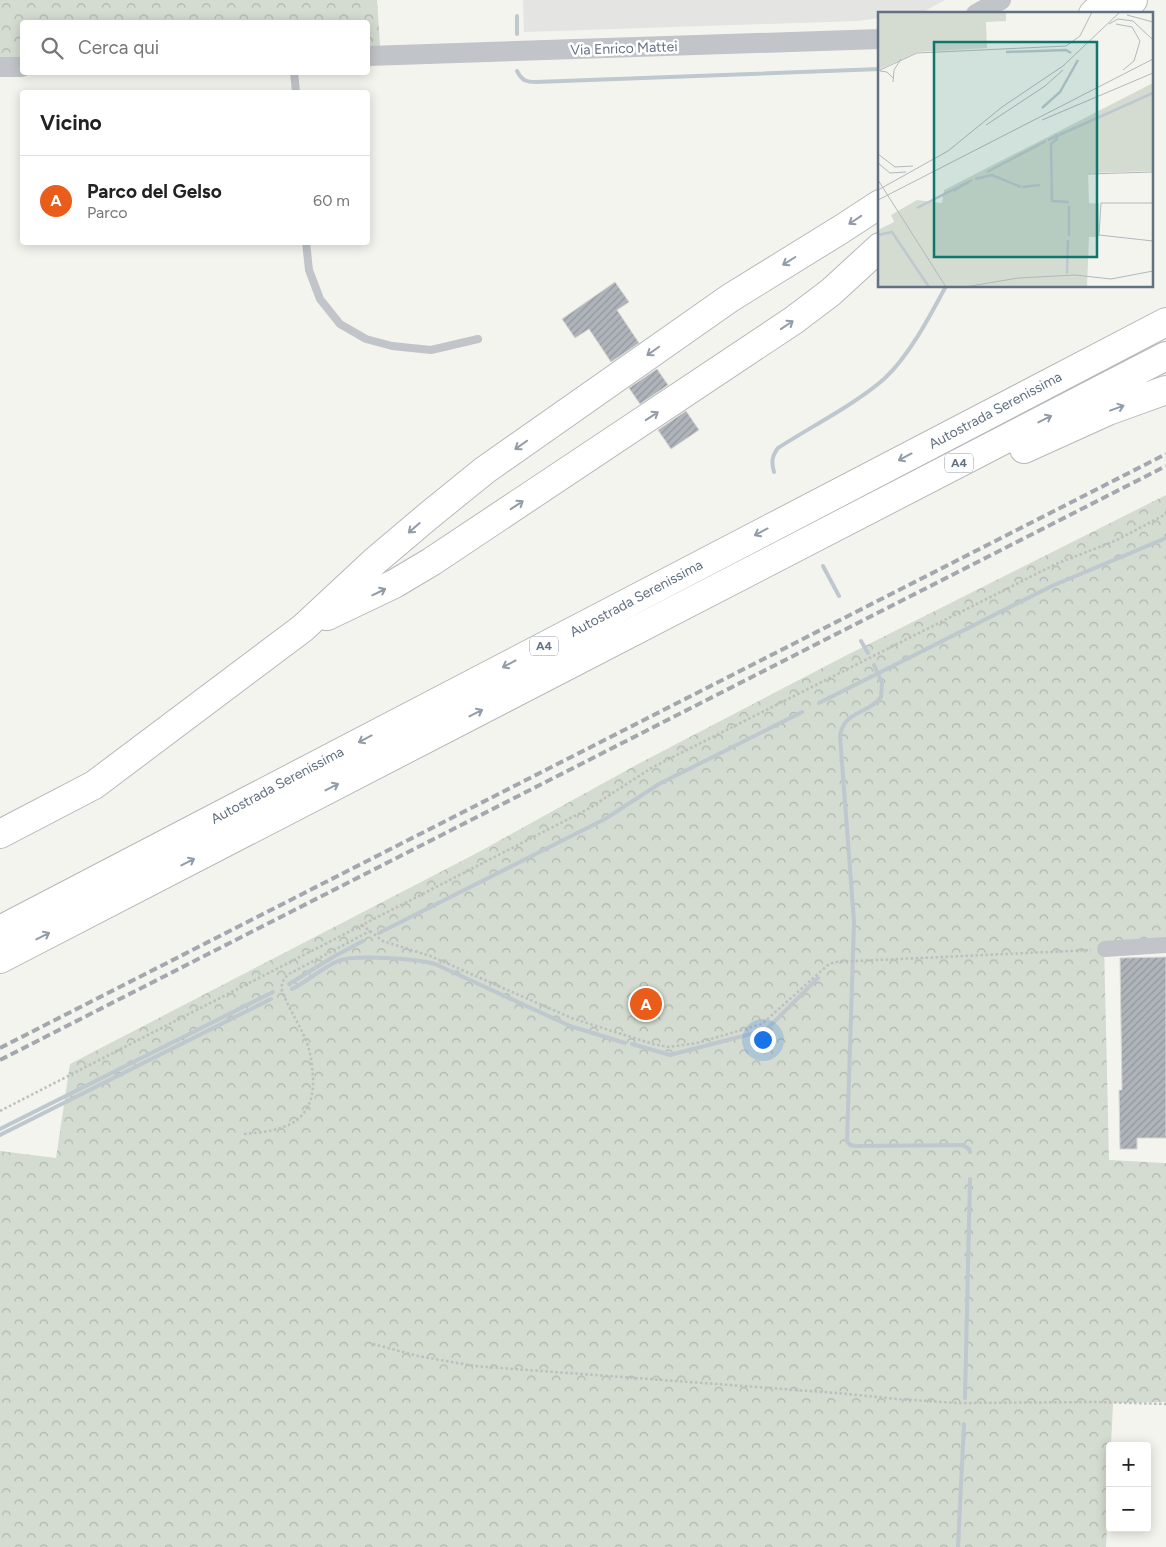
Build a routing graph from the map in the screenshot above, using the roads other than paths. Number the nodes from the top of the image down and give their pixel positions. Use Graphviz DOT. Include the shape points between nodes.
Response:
graph roads {
  1 [pos="1001,0"];
  2 [pos="1106,0"];
  3 [pos="1133,0"];
  4 [pos="980,12"];
  5 [pos="1095,12"];
  6 [pos="1122,12"];
  7 [pos="878,38"];
  8 [pos="370,56"];
  9 [pos="0,67"];
  10 [pos="20,67"];
  11 [pos="294,75"];
  12 [pos="296,90"];
  13 [pos="878,205"];
  14 [pos="306,245"];
  15 [pos="878,249"];
  16 [pos="1166,306"];
  17 [pos="1166,322"];
  18 [pos="478,339"];
  19 [pos="1166,356"];
  20 [pos="1088,361"];
  21 [pos="1166,390"];
  22 [pos="753,570"];
  23 [pos="304,628"];
  24 [pos="176,723"];
  25 [pos="0,818"];
  26 [pos="0,834"];
  27 [pos="0,930"];
  28 [pos="1166,944"];
  29 [pos="1105,949"];
  30 [pos="0,959"];
  1 -- 4 [label="street"];
  2 -- 5 [label="highway"];
  3 -- 6 [label="highway"];
  7 -- 8 [label="street, Via Enrico Mattei"];
  9 -- 10 [label="street"];
  11 -- 12 [label="lane"];
  13 -- 23 [label="highway, one-way" via="730,298 485,470 375,561"];
  14 -- 18 [label="lane" via="309,270 320,299 340,324 366,339 392,346 431,350"];
  23 -- 15 [label="highway, one-way" via="416,571 666,406 802,315"];
  16 -- 20 [label="highway"];
  17 -- 20 [label="highway, Autostrada Serenissima / A4"];
  22 -- 19 [label="highway, Autostrada Serenissima / A4, one-way"];
  20 -- 27 [label="highway, Autostrada Serenissima / A4, one-way"];
  22 -- 21 [label="highway, one-way" via="1108,411"];
  30 -- 22 [label="highway, Autostrada Serenissima / A4, one-way"];
  23 -- 24 [label="highway"];
  24 -- 25 [label="highway"];
  24 -- 26 [label="highway" via="94,785"];
  28 -- 29 [label="street"];
}
